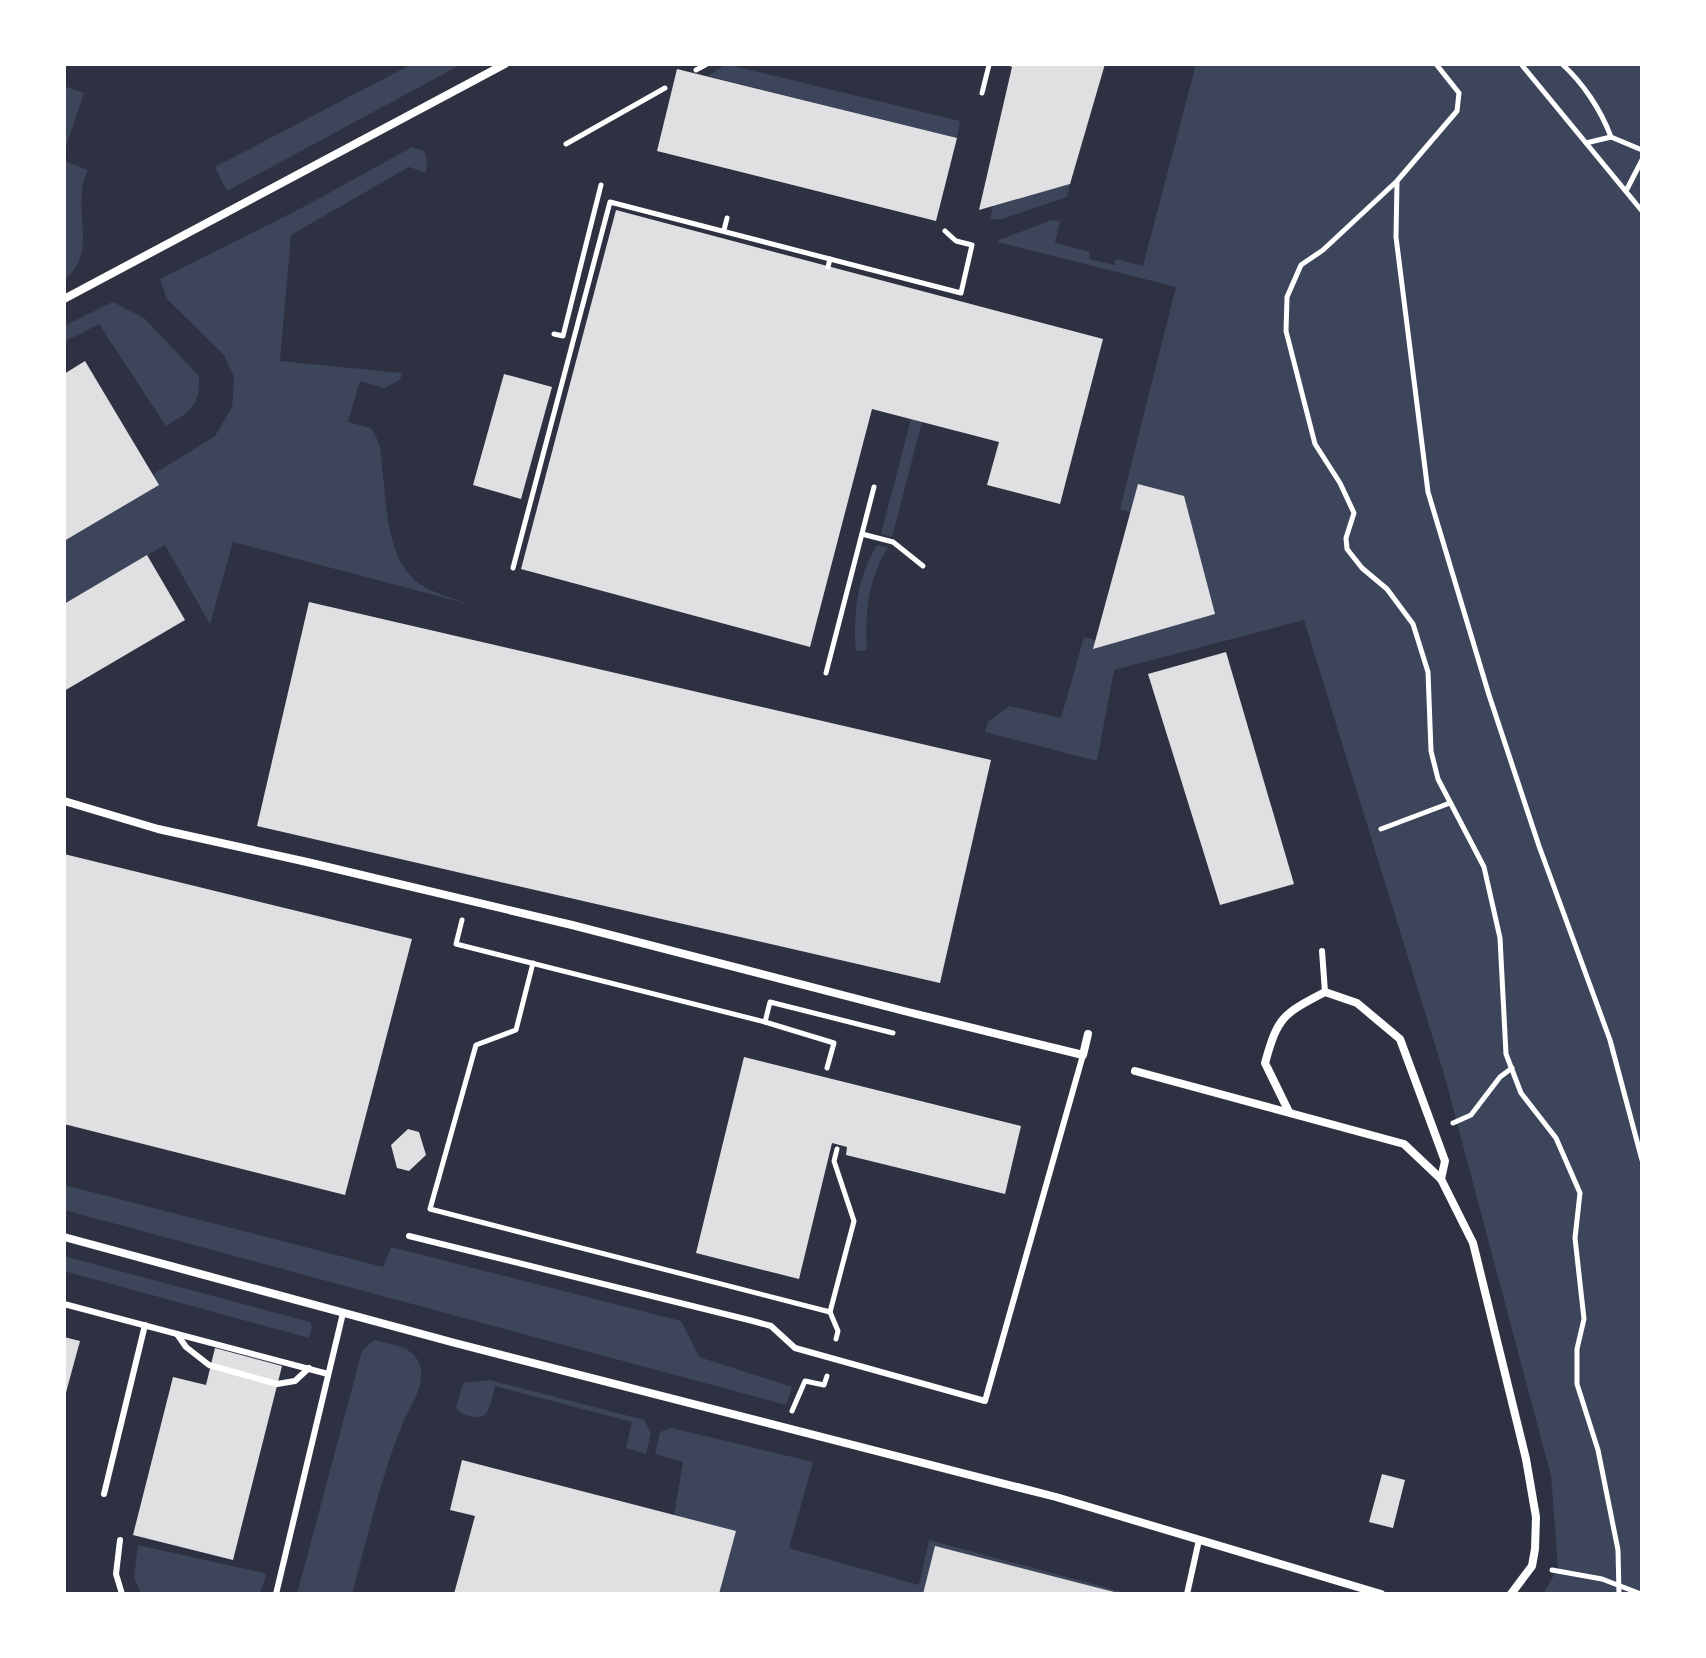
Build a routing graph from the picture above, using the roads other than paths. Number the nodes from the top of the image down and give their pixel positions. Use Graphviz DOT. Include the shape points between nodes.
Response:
graph roads {
  1 [pos="505,64"];
  2 [pos="64,299"];
  3 [pos="64,801"];
  4 [pos="1322,951"];
  5 [pos="1325,992"];
  6 [pos="1088,1034"];
  7 [pos="1083,1055"];
  8 [pos="1135,1071"];
  9 [pos="1289,1112"];
  10 [pos="1441,1179"];
  11 [pos="409,1236"];
  12 [pos="64,1237"];
  13 [pos="64,1304"];
  14 [pos="343,1313"];
  15 [pos="145,1325"];
  16 [pos="177,1334"];
  17 [pos="309,1368"];
  18 [pos="328,1374"];
  19 [pos="104,1494"];
  20 [pos="120,1540"];
  21 [pos="1199,1540"];
  22 [pos="122,1594"];
  23 [pos="276,1594"];
  24 [pos="1187,1594"];
  25 [pos="1381,1594"];
  26 [pos="1511,1594"];
  1 -- 2 [label="street"];
  3 -- 7 [label="street" via="158,829 467,900"];
  4 -- 5 [label="lane"];
  5 -- 9 [label="street" via="1287,1011 1274,1030 1265,1063"];
  5 -- 10 [label="street" via="1357,1003 1400,1039 1445,1161"];
  6 -- 7 [label="street"];
  7 -- 11 [label="lane" via="985,1401 795,1348 771,1326"];
  8 -- 9 [label="street"];
  9 -- 10 [label="street" via="1404,1144"];
  10 -- 26 [label="street" via="1473,1243 1536,1517 1532,1566"];
  12 -- 14 [label="street"];
  13 -- 15 [label="lane"];
  14 -- 18 [label="lane"];
  14 -- 21 [label="street" via="1056,1497"];
  15 -- 16 [label="lane"];
  15 -- 19 [label="lane"];
  16 -- 17 [label="lane"];
  16 -- 17 [label="lane" via="209,1365 277,1384 295,1381"];
  17 -- 18 [label="lane"];
  18 -- 23 [label="lane"];
  20 -- 22 [label="lane" via="116,1574"];
  21 -- 24 [label="lane"];
  21 -- 25 [label="street"];
}
